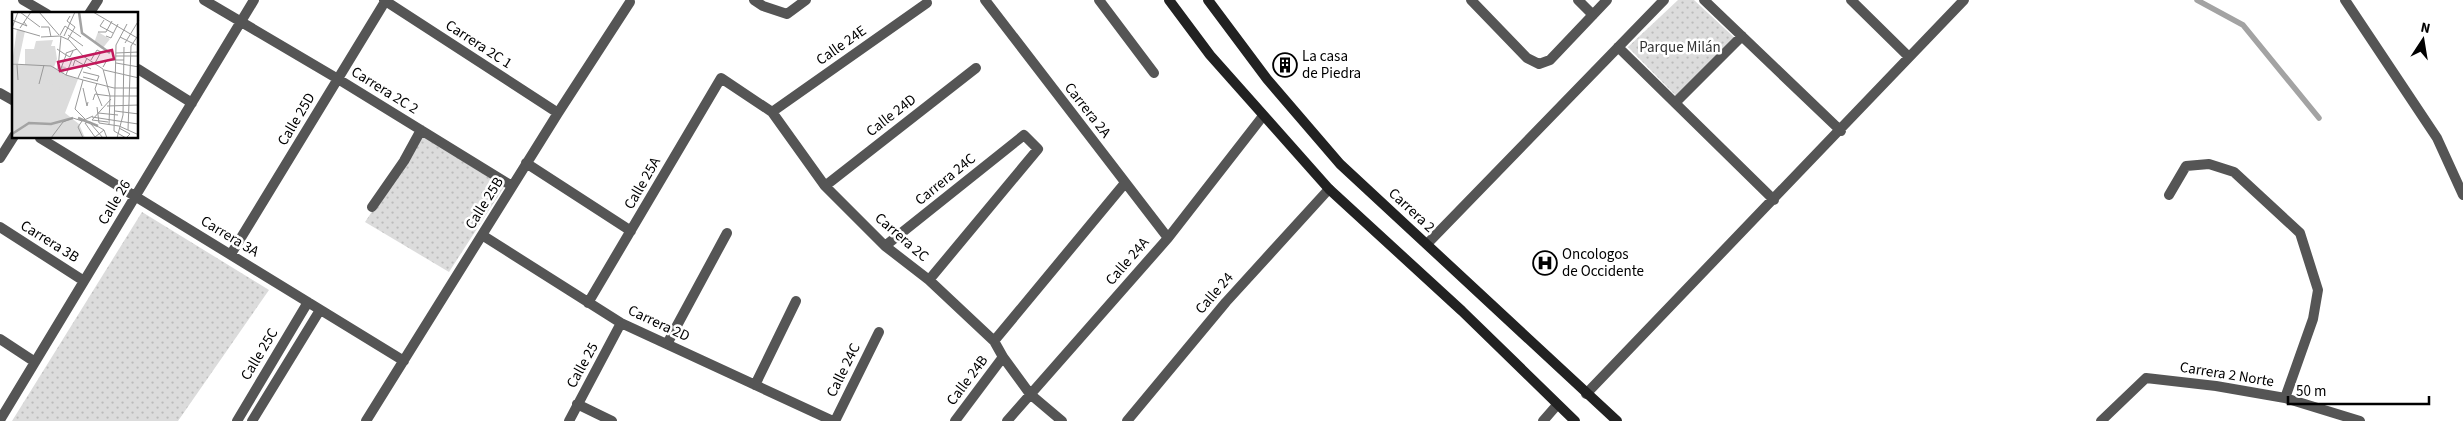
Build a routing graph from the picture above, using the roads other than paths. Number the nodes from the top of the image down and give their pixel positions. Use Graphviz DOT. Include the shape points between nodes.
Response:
graph roads {
  1 [pos="23,0"];
  2 [pos="98,0"];
  3 [pos="204,0"];
  4 [pos="254,0"];
  5 [pos="385,0"];
  6 [pos="754,0"];
  7 [pos="806,0"];
  8 [pos="984,0"];
  9 [pos="1099,0"];
  10 [pos="1168,0"];
  11 [pos="1208,0"];
  12 [pos="1471,0"];
  13 [pos="1578,0"];
  14 [pos="1607,0"];
  15 [pos="1664,0"];
  16 [pos="1704,0"];
  17 [pos="1851,0"];
  18 [pos="1964,0"];
  19 [pos="2345,0"];
  20 [pos="630,2"];
  21 [pos="927,3"];
  22 [pos="44,12"];
  23 [pos="90,12"];
  24 [pos="1593,15"];
  25 [pos="241,22"];
  26 [pos="1742,36"];
  27 [pos="1618,47"];
  28 [pos="1909,57"];
  29 [pos="976,68"];
  30 [pos="139,70"];
  31 [pos="1154,73"];
  32 [pos="721,78"];
  33 [pos="338,79"];
  34 [pos="0,93"];
  35 [pos="12,100"];
  36 [pos="192,103"];
  37 [pos="1675,103"];
  38 [pos="772,112"];
  39 [pos="558,113"];
  40 [pos="1263,116"];
  41 [pos="421,130"];
  42 [pos="1841,131"];
  43 [pos="12,139"];
  44 [pos="42,139"];
  45 [pos="0,158"];
  46 [pos="526,163"];
  47 [pos="1125,183"];
  48 [pos="512,186"];
  49 [pos="825,186"];
  50 [pos="1329,189"];
  51 [pos="2168,195"];
  52 [pos="2463,195"];
  53 [pos="135,197"];
  54 [pos="1774,200"];
  55 [pos="372,207"];
  56 [pos="0,228"];
  57 [pos="632,231"];
  58 [pos="727,233"];
  59 [pos="482,235"];
  60 [pos="1168,238"];
  61 [pos="1426,244"];
  62 [pos="885,246"];
  63 [pos="232,254"];
  64 [pos="84,280"];
  65 [pos="929,280"];
  66 [pos="796,301"];
  67 [pos="308,302"];
  68 [pos="588,303"];
  69 [pos="320,310"];
  70 [pos="622,323"];
  71 [pos="879,332"];
  72 [pos="0,339"];
  73 [pos="994,340"];
  74 [pos="667,344"];
  75 [pos="1002,357"];
  76 [pos="404,361"];
  77 [pos="35,362"];
  78 [pos="755,385"];
  79 [pos="1030,394"];
  80 [pos="1586,394"];
  81 [pos="2285,398"];
  82 [pos="577,404"];
  83 [pos="1557,405"];
  84 [pos="0,420"];
  85 [pos="237,421"];
  86 [pos="252,421"];
  87 [pos="366,421"];
  88 [pos="569,421"];
  89 [pos="612,421"];
  90 [pos="834,421"];
  91 [pos="955,421"];
  92 [pos="1007,421"];
  93 [pos="1062,421"];
  94 [pos="1127,421"];
  95 [pos="1543,421"];
  96 [pos="1575,421"];
  97 [pos="1617,421"];
  98 [pos="2101,421"];
  99 [pos="2360,421"];
  1 -- 22 [label="street"];
  2 -- 23 [label="street"];
  3 -- 25 [label="street, Carrera 2C 2"];
  4 -- 25 [label="street, Calle 26"];
  5 -- 33 [label="street, Calle 25D"];
  5 -- 39 [label="street, Carrera 2C 1"];
  6 -- 7 [label="street" via="787,14"];
  8 -- 47 [label="street, Carrera 2A"];
  9 -- 31 [label="street"];
  10 -- 40 [label="main road"];
  11 -- 61 [label="main road, Carrera 2" via="1267,79 1340,164"];
  12 -- 24 [label="street" via="1527,58 1539,64 1550,60"];
  13 -- 24 [label="street"];
  14 -- 24 [label="street"];
  15 -- 27 [label="street"];
  16 -- 26 [label="street"];
  17 -- 28 [label="street"];
  18 -- 28 [label="street"];
  19 -- 52 [label="street" via="2437,138"];
  20 -- 39 [label="street, Calle 25B"];
  21 -- 38 [label="street, Calle 24E"];
  25 -- 33 [label="street, Carrera 2C 2"];
  25 -- 36 [label="street, Calle 26"];
  26 -- 37 [label="street"];
  26 -- 42 [label="street"];
  27 -- 37 [label="street"];
  27 -- 61 [label="street"];
  28 -- 42 [label="street"];
  29 -- 49 [label="street, Calle 24D"];
  30 -- 36 [label="street"];
  32 -- 38 [label="street, Carrera 2C"];
  32 -- 57 [label="street, Calle 25A"];
  33 -- 41 [label="street, Carrera 2C 2"];
  33 -- 63 [label="street, Calle 25D"];
  34 -- 35 [label="street"];
  36 -- 53 [label="street, Calle 26"];
  37 -- 54 [label="street"];
  38 -- 49 [label="street, Carrera 2C"];
  39 -- 46 [label="street, Calle 25B"];
  40 -- 50 [label="main road"];
  40 -- 60 [label="street, Calle 24A"];
  41 -- 48 [label="street, Carrera 2C 2"];
  41 -- 55 [label="street"];
  42 -- 54 [label="street"];
  43 -- 45 [label="street"];
  44 -- 53 [label="street, Carrera 3A"];
  46 -- 48 [label="street, Calle 25B"];
  46 -- 57 [label="street"];
  47 -- 60 [label="street, Carrera 2A"];
  47 -- 73 [label="street"];
  48 -- 59 [label="street, Calle 25B"];
  49 -- 62 [label="street, Carrera 2C"];
  50 -- 83 [label="main road" via="1462,311"];
  50 -- 94 [label="street, Calle 24" via="1226,302"];
  51 -- 81 [label="street" via="2186,166 2209,164 2234,172 2300,233 2318,290 2313,319"];
  53 -- 63 [label="street, Carrera 3A"];
  53 -- 64 [label="street, Calle 26"];
  54 -- 80 [label="street"];
  56 -- 64 [label="street, Carrera 3B"];
  57 -- 68 [label="street, Calle 25A"];
  58 -- 74 [label="street"];
  59 -- 68 [label="street, Carrera 2D"];
  59 -- 76 [label="street, Calle 25B"];
  60 -- 79 [label="street, Calle 24A"];
  61 -- 80 [label="main road, Carrera 2"];
  62 -- 65 [label="street, Carrera 2C"];
  62 -- 65 [label="street, Carrera 24C" via="1024,135 1038,149"];
  63 -- 67 [label="street, Carrera 3A"];
  64 -- 77 [label="street, Calle 26"];
  65 -- 73 [label="street, Carrera 2C"];
  66 -- 78 [label="street"];
  67 -- 69 [label="street, Carrera 3A"];
  67 -- 85 [label="street, Calle 25C"];
  68 -- 70 [label="street, Carrera 2D"];
  69 -- 76 [label="street, Carrera 3A"];
  69 -- 86 [label="street, Calle 25C"];
  70 -- 74 [label="street, Carrera 2D"];
  70 -- 82 [label="street, Calle 25"];
  71 -- 90 [label="street, Calle 24C"];
  72 -- 77 [label="street"];
  73 -- 75 [label="street, Carrera 2C"];
  74 -- 78 [label="street, Carrera 2D"];
  75 -- 79 [label="street, Carrera 2C"];
  75 -- 91 [label="street, Calle 24B"];
  76 -- 87 [label="street, Calle 25B"];
  77 -- 84 [label="street, Calle 26"];
  78 -- 90 [label="street, Carrera 2D"];
  79 -- 92 [label="street, Calle 24A"];
  79 -- 93 [label="street, Carrera 2C"];
  80 -- 97 [label="main road, Carrera 2"];
  81 -- 98 [label="street, Carrera 2 Norte" via="2146,378"];
  81 -- 99 [label="street, Carrera 2 Norte"];
  82 -- 88 [label="street, Calle 25"];
  82 -- 89 [label="street"];
  83 -- 95 [label="street"];
  83 -- 96 [label="main road"];
}
